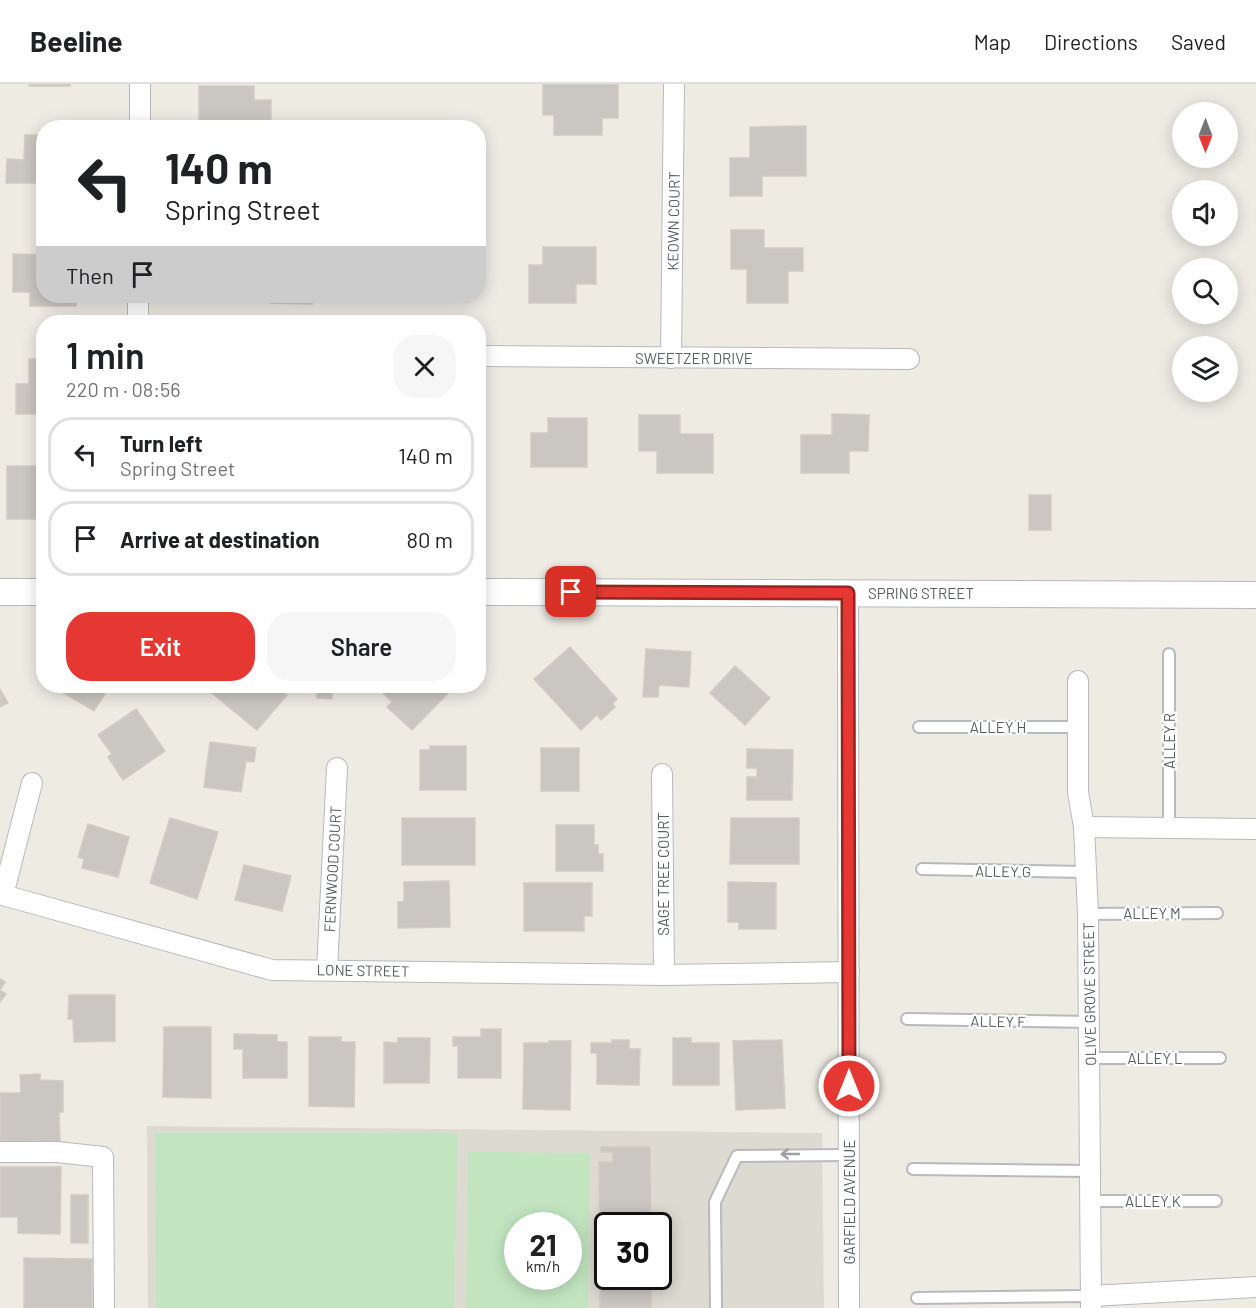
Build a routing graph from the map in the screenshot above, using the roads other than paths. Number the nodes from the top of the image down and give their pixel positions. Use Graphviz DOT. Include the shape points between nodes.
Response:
graph roads {
  1 [pos="140,84"];
  2 [pos="674,84"];
  3 [pos="140,120"];
  4 [pos="486,356"];
  5 [pos="671,358"];
  6 [pos="909,359"];
  7 [pos="0,592"];
  8 [pos="36,592"];
  9 [pos="486,592"];
  10 [pos="848,593"];
  11 [pos="1256,595"];
  12 [pos="1169,654"];
  13 [pos="1078,681"];
  14 [pos="919,727"];
  15 [pos="1078,727"];
  16 [pos="337,768"];
  17 [pos="662,774"];
  18 [pos="32,783"];
  19 [pos="1084,827"];
  20 [pos="1169,828"];
  21 [pos="1256,829"];
  22 [pos="921,869"];
  23 [pos="1085,872"];
  24 [pos="1217,913"];
  25 [pos="1088,914"];
  26 [pos="327,970"];
  27 [pos="849,972"];
  28 [pos="664,975"];
  29 [pos="907,1019"];
  30 [pos="1090,1022"];
  31 [pos="1090,1058"];
  32 [pos="1220,1058"];
  33 [pos="0,1152"];
  34 [pos="849,1155"];
  35 [pos="913,1169"];
  36 [pos="1090,1171"];
  37 [pos="1090,1201"];
  38 [pos="1216,1202"];
  39 [pos="1256,1287"];
  40 [pos="917,1298"];
  41 [pos="1091,1302"];
  42 [pos="104,1308"];
  43 [pos="716,1308"];
  44 [pos="849,1308"];
  1 -- 3 [label="street"];
  2 -- 5 [label="street, KEOWN COURT"];
  4 -- 5 [label="street, SWEETZER DRIVE"];
  5 -- 6 [label="street, SWEETZER DRIVE"];
  7 -- 8 [label="street"];
  9 -- 10 [label="street, SPRING STREET"];
  10 -- 11 [label="street, SPRING STREET"];
  10 -- 27 [label="street, GARFIELD AVENUE"];
  12 -- 20 [label="lane, ALLEY R"];
  13 -- 15 [label="street, OLIVE GROVE STREET"];
  14 -- 15 [label="lane, ALLEY H"];
  15 -- 19 [label="street, OLIVE GROVE STREET" via="1078,792"];
  16 -- 26 [label="street, FERNWOOD COURT"];
  17 -- 28 [label="street, SAGE TREE COURT"];
  18 -- 26 [label="street, LONE STREET" via="3,895 272,970"];
  19 -- 20 [label="street"];
  19 -- 23 [label="street, OLIVE GROVE STREET"];
  20 -- 21 [label="street"];
  22 -- 23 [label="lane, ALLEY G"];
  23 -- 25 [label="street, OLIVE GROVE STREET"];
  24 -- 25 [label="lane, ALLEY M"];
  25 -- 30 [label="street, OLIVE GROVE STREET"];
  26 -- 28 [label="street, LONE STREET"];
  27 -- 28 [label="street, LONE STREET"];
  27 -- 34 [label="street, GARFIELD AVENUE"];
  29 -- 30 [label="lane, ALLEY F"];
  30 -- 31 [label="street, OLIVE GROVE STREET"];
  31 -- 32 [label="lane, ALLEY L"];
  31 -- 36 [label="street, OLIVE GROVE STREET"];
  33 -- 42 [label="street" via="103,1157"];
  34 -- 43 [label="lane, one-way" via="737,1156 715,1202"];
  34 -- 44 [label="street, GARFIELD AVENUE"];
  35 -- 36 [label="lane"];
  36 -- 37 [label="street, OLIVE GROVE STREET"];
  37 -- 38 [label="lane, ALLEY K"];
  37 -- 41 [label="street, OLIVE GROVE STREET"];
  39 -- 41 [label="street"];
  40 -- 41 [label="lane"];
}
